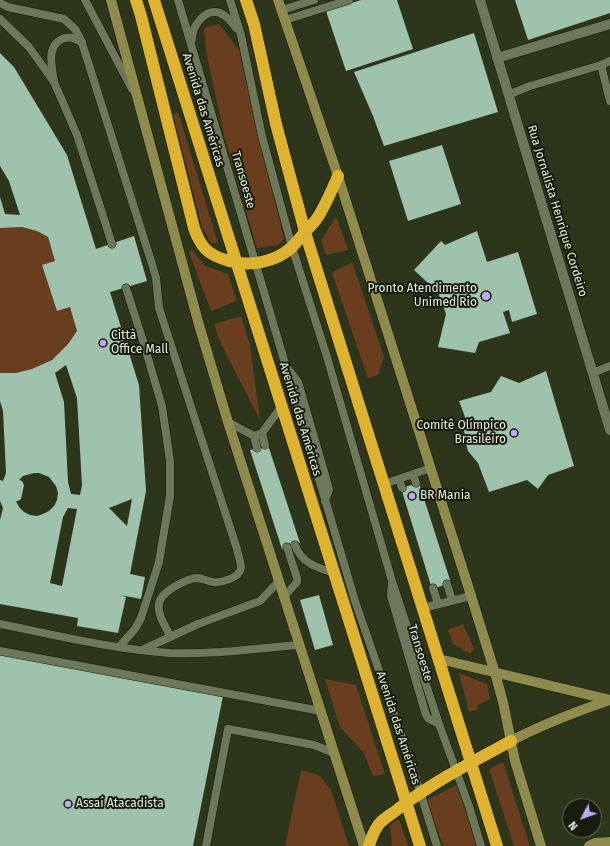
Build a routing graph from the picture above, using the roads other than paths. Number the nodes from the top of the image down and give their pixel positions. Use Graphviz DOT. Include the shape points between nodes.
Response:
graph roads {
  1 [pos="84,0"];
  2 [pos="112,0"];
  3 [pos="136,0"];
  4 [pos="154,0"];
  5 [pos="178,0"];
  6 [pos="230,0"];
  7 [pos="246,0"];
  8 [pos="314,0"];
  9 [pos="349,0"];
  10 [pos="480,0"];
  11 [pos="0,3"];
  12 [pos="282,10"];
  13 [pos="0,19"];
  14 [pos="610,24"];
  15 [pos="241,35"];
  16 [pos="82,43"];
  17 [pos="192,46"];
  18 [pos="497,58"];
  19 [pos="610,62"];
  20 [pos="601,64"];
  21 [pos="54,82"];
  22 [pos="508,95"];
  23 [pos="610,100"];
  24 [pos="141,106"];
  25 [pos="338,176"];
  26 [pos="305,232"];
  27 [pos="112,244"];
  28 [pos="292,247"];
  29 [pos="237,263"];
  30 [pos="255,263"];
  31 [pos="126,288"];
  32 [pos="610,366"];
  33 [pos="593,373"];
  34 [pos="282,406"];
  35 [pos="228,422"];
  36 [pos="610,430"];
  37 [pos="258,435"];
  38 [pos="261,447"];
  39 [pos="432,468"];
  40 [pos="414,474"];
  41 [pos="399,479"];
  42 [pos="416,483"];
  43 [pos="384,484"];
  44 [pos="402,488"];
  45 [pos="334,573"];
  46 [pos="279,581"];
  47 [pos="447,584"];
  48 [pos="433,588"];
  49 [pos="471,596"];
  50 [pos="284,597"];
  51 [pos="452,600"];
  52 [pos="438,604"];
  53 [pos="423,608"];
  54 [pos="0,624"];
  55 [pos="170,636"];
  56 [pos="300,645"];
  57 [pos="119,647"];
  58 [pos="142,650"];
  59 [pos="0,651"];
  60 [pos="439,659"];
  61 [pos="495,673"];
  62 [pos="610,700"];
  63 [pos="321,712"];
  64 [pos="511,741"];
  65 [pos="334,753"];
  66 [pos="471,763"];
  67 [pos="457,771"];
  68 [pos="420,793"];
  69 [pos="406,802"];
  70 [pos="610,842"];
  71 [pos="206,846"];
  72 [pos="364,846"];
  73 [pos="369,846"];
  74 [pos="420,846"];
  75 [pos="437,846"];
  76 [pos="481,846"];
  77 [pos="497,846"];
  78 [pos="541,846"];
  79 [pos="589,846"];
  1 -- 24 [label="lane"];
  2 -- 24 [label="main road"];
  3 -- 29 [label="highway" via="197,238 207,251"];
  4 -- 29 [label="highway, Avenida das Américas"];
  5 -- 17 [label="lane, Transoeste"];
  6 -- 15 [label="lane, Transoeste"];
  7 -- 26 [label="highway"];
  8 -- 12 [label="lane"];
  9 -- 12 [label="lane"];
  10 -- 18 [label="street, Rua Jornalista Henrique Cordeiro"];
  11 -- 16 [label="lane" via="64,19 75,29"];
  12 -- 25 [label="main road"];
  13 -- 21 [label="lane" via="28,47"];
  14 -- 18 [label="street"];
  15 -- 17 [label="lane" via="232,22 220,13 214,12 201,18 196,24 192,34"];
  15 -- 28 [label="lane, Transoeste" via="262,136"];
  16 -- 21 [label="lane" via="76,38 67,37 54,45 51,54"];
  16 -- 55 [label="lane" via="156,278 160,308 241,566 238,574 224,581 213,582 197,578 175,586 162,596 158,604 160,614"];
  17 -- 30 [label="lane, Transoeste"];
  18 -- 22 [label="street, Rua Jornalista Henrique Cordeiro"];
  19 -- 20 [label="lane"];
  20 -- 22 [label="lane"];
  20 -- 23 [label="lane"];
  21 -- 27 [label="lane" via="77,135"];
  22 -- 33 [label="street, Rua Jornalista Henrique Cordeiro"];
  24 -- 35 [label="main road"];
  25 -- 26 [label="highway" via="317,218"];
  25 -- 39 [label="main road"];
  26 -- 28 [label="highway"];
  26 -- 43 [label="highway"];
  28 -- 30 [label="highway" via="270,260"];
  28 -- 67 [label="lane, Transoeste" via="327,357 325,365 359,484 365,489 392,581 391,596 426,715 439,724"];
  29 -- 30 [label="highway"];
  29 -- 34 [label="highway, Avenida das Américas"];
  30 -- 68 [label="lane, Transoeste" via="286,367 298,382 329,490 326,501 352,591 361,603"];
  31 -- 57 [label="lane" via="162,406 170,461 170,496 159,562 141,618"];
  32 -- 33 [label="lane"];
  33 -- 36 [label="street, Rua Jornalista Henrique Cordeiro"];
  34 -- 37 [label="lane"];
  34 -- 45 [label="highway, Avenida das Américas"];
  35 -- 37 [label="lane"];
  35 -- 46 [label="main road"];
  37 -- 38 [label="lane"];
  39 -- 40 [label="lane"];
  39 -- 49 [label="main road"];
  40 -- 41 [label="lane"];
  40 -- 42 [label="lane"];
  41 -- 43 [label="lane"];
  41 -- 44 [label="lane"];
  43 -- 53 [label="highway"];
  45 -- 50 [label="lane" via="310,564 292,548 298,578"];
  45 -- 69 [label="highway, Avenida das Américas"];
  46 -- 50 [label="main road"];
  46 -- 55 [label="lane" via="260,600"];
  47 -- 51 [label="lane"];
  48 -- 52 [label="lane"];
  49 -- 51 [label="lane"];
  49 -- 61 [label="main road"];
  50 -- 56 [label="main road"];
  51 -- 52 [label="lane"];
  52 -- 53 [label="lane"];
  53 -- 60 [label="highway"];
  54 -- 57 [label="lane"];
  55 -- 58 [label="lane"];
  56 -- 58 [label="lane" via="207,653"];
  56 -- 63 [label="main road"];
  57 -- 58 [label="lane"];
  59 -- 63 [label="lane"];
  60 -- 61 [label="main road"];
  60 -- 66 [label="highway"];
  61 -- 62 [label="main road"];
  61 -- 64 [label="main road"];
  62 -- 64 [label="main road" via="557,718"];
  63 -- 65 [label="main road"];
  64 -- 66 [label="highway"];
  64 -- 78 [label="main road" via="519,778"];
  65 -- 71 [label="lane" via="314,745 228,729"];
  65 -- 72 [label="main road"];
  66 -- 67 [label="highway"];
  66 -- 77 [label="highway"];
  67 -- 68 [label="highway"];
  67 -- 76 [label="lane, Transoeste"];
  68 -- 69 [label="highway"];
  68 -- 75 [label="lane, Transoeste"];
  69 -- 73 [label="highway" via="380,822"];
  69 -- 74 [label="highway, Avenida das Américas"];
  70 -- 79 [label="main road"];
}
